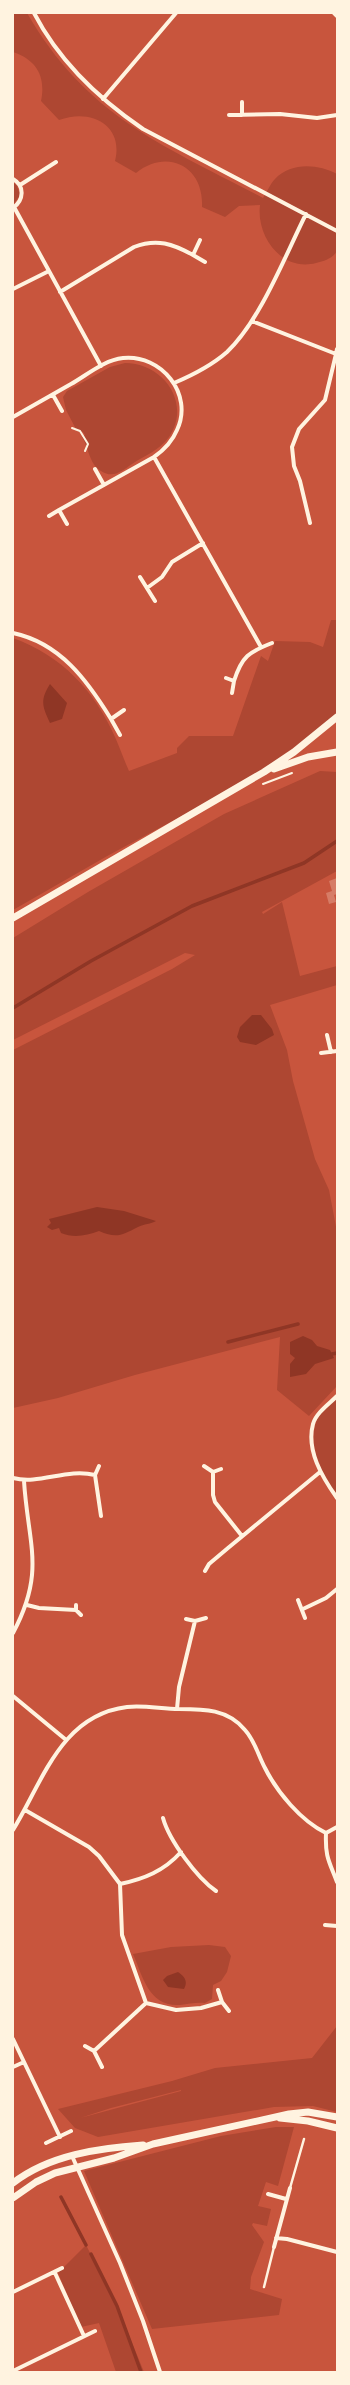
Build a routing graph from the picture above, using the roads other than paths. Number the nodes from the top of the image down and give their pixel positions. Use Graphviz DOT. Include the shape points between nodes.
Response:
graph roads {
  1 [pos="34,13"];
  2 [pos="176,13"];
  3 [pos="334,13"];
  4 [pos="337,16"];
  5 [pos="103,99"];
  6 [pos="242,102"];
  7 [pos="229,115"];
  8 [pos="242,115"];
  9 [pos="337,115"];
  10 [pos="56,162"];
  11 [pos="13,179"];
  12 [pos="20,185"];
  13 [pos="13,208"];
  14 [pos="306,214"];
  15 [pos="337,231"];
  16 [pos="200,240"];
  17 [pos="193,255"];
  18 [pos="205,262"];
  19 [pos="48,272"];
  20 [pos="13,289"];
  21 [pos="60,292"];
  22 [pos="252,321"];
  23 [pos="337,349"];
  24 [pos="336,354"];
  25 [pos="101,366"];
  26 [pos="174,383"];
  27 [pos="53,395"];
  28 [pos="62,411"];
  29 [pos="13,417"];
  30 [pos="154,458"];
  31 [pos="95,469"];
  32 [pos="104,485"];
  33 [pos="59,510"];
  34 [pos="49,516"];
  35 [pos="310,523"];
  36 [pos="67,524"];
  37 [pos="203,543"];
  38 [pos="140,577"];
  39 [pos="147,588"];
  40 [pos="154,601"];
  41 [pos="13,633"];
  42 [pos="272,643"];
  43 [pos="261,647"];
  44 [pos="226,678"];
  45 [pos="234,681"];
  46 [pos="232,693"];
  47 [pos="124,710"];
  48 [pos="337,717"];
  49 [pos="110,719"];
  50 [pos="120,735"];
  51 [pos="337,752"];
  52 [pos="264,772"];
  53 [pos="13,918"];
  54 [pos="327,1035"];
  55 [pos="337,1051"];
  56 [pos="330,1052"];
  57 [pos="321,1053"];
  58 [pos="337,1396"];
  59 [pos="99,1466"];
  60 [pos="204,1466"];
  61 [pos="221,1469"];
  62 [pos="213,1472"];
  63 [pos="320,1472"];
  64 [pos="95,1475"];
  65 [pos="13,1478"];
  66 [pos="24,1481"];
  67 [pos="337,1498"];
  68 [pos="101,1516"];
  69 [pos="242,1536"];
  70 [pos="205,1571"];
  71 [pos="337,1589"];
  72 [pos="298,1600"];
  73 [pos="27,1605"];
  74 [pos="76,1605"];
  75 [pos="303,1609"];
  76 [pos="76,1610"];
  77 [pos="80,1615"];
  78 [pos="206,1618"];
  79 [pos="305,1618"];
  80 [pos="186,1619"];
  81 [pos="195,1621"];
  82 [pos="13,1633"];
  83 [pos="13,1696"];
  84 [pos="177,1709"];
  85 [pos="65,1739"];
  86 [pos="25,1810"];
  87 [pos="163,1818"];
  88 [pos="337,1827"];
  89 [pos="13,1830"];
  90 [pos="326,1833"];
  91 [pos="181,1852"];
  92 [pos="337,1882"];
  93 [pos="120,1884"];
  94 [pos="216,1891"];
  95 [pos="337,1924"];
  96 [pos="325,1925"];
  97 [pos="218,1990"];
  98 [pos="222,2002"];
  99 [pos="146,2003"];
  100 [pos="229,2011"];
  101 [pos="13,2039"];
  102 [pos="85,2046"];
  103 [pos="94,2051"];
  104 [pos="24,2062"];
  105 [pos="13,2067"];
  106 [pos="102,2067"];
  107 [pos="271,2117"];
  108 [pos="337,2117"];
  109 [pos="337,2128"];
  110 [pos="71,2132"];
  111 [pos="60,2137"];
  112 [pos="304,2139"];
  113 [pos="46,2143"];
  114 [pos="153,2144"];
  115 [pos="72,2156"];
  116 [pos="76,2168"];
  117 [pos="13,2183"];
  118 [pos="290,2188"];
  119 [pos="268,2194"];
  120 [pos="13,2198"];
  121 [pos="286,2199"];
  122 [pos="276,2238"];
  123 [pos="274,2247"];
  124 [pos="337,2252"];
  125 [pos="62,2268"];
  126 [pos="55,2273"];
  127 [pos="264,2287"];
  128 [pos="13,2292"];
  129 [pos="95,2331"];
  130 [pos="84,2336"];
  131 [pos="13,2371"];
  132 [pos="160,2372"];
  1 -- 5 [label="street" via="71,66"];
  2 -- 5 [label="street"];
  3 -- 4 [label="street"];
  5 -- 14 [label="street" via="143,129"];
  6 -- 8 [label="street"];
  7 -- 8 [label="street"];
  8 -- 9 [label="street" via="280,114 317,118"];
  10 -- 12 [label="street"];
  11 -- 12 [label="street"];
  12 -- 13 [label="street" via="22,195"];
  13 -- 19 [label="street"];
  14 -- 15 [label="street"];
  14 -- 22 [label="street"];
  16 -- 17 [label="street"];
  17 -- 18 [label="street"];
  17 -- 21 [label="street" via="171,244 144,243"];
  19 -- 20 [label="street"];
  19 -- 21 [label="street"];
  21 -- 25 [label="street"];
  22 -- 24 [label="street"];
  22 -- 26 [label="street" via="237,341 214,362 194,375"];
  23 -- 24 [label="street"];
  24 -- 35 [label="street" via="324,400 299,429 292,447 294,466"];
  25 -- 26 [label="street" via="122,358 141,359 159,367"];
  25 -- 27 [label="street"];
  26 -- 30 [label="street" via="181,404 180,421 173,439"];
  27 -- 28 [label="street"];
  27 -- 29 [label="street"];
  30 -- 32 [label="street"];
  30 -- 37 [label="street"];
  31 -- 32 [label="street"];
  32 -- 33 [label="street"];
  33 -- 34 [label="street"];
  33 -- 36 [label="street"];
  37 -- 39 [label="street" via="172,562 162,577"];
  37 -- 43 [label="street"];
  38 -- 39 [label="street"];
  39 -- 40 [label="street"];
  41 -- 49 [label="street" via="54,652 75,667 91,687"];
  42 -- 43 [label="street"];
  43 -- 45 [label="street" via="242,661"];
  44 -- 45 [label="street"];
  45 -- 46 [label="street"];
  47 -- 49 [label="street"];
  48 -- 52 [label="street" via="294,752"];
  49 -- 50 [label="street"];
  51 -- 52 [label="street" via="308,757"];
  52 -- 53 [label="street"];
  54 -- 56 [label="street"];
  55 -- 56 [label="street"];
  56 -- 57 [label="street"];
  58 -- 63 [label="street" via="313,1423 314,1452"];
  59 -- 64 [label="street"];
  60 -- 62 [label="street"];
  61 -- 62 [label="street"];
  62 -- 69 [label="street" via="212,1488 215,1502"];
  63 -- 67 [label="street"];
  63 -- 69 [label="street"];
  64 -- 66 [label="street" via="76,1472"];
  64 -- 68 [label="street"];
  65 -- 66 [label="street"];
  66 -- 73 [label="street" via="33,1558"];
  69 -- 70 [label="street" via="209,1564"];
  71 -- 75 [label="street" via="326,1598"];
  72 -- 75 [label="street"];
  73 -- 76 [label="street"];
  73 -- 82 [label="street"];
  74 -- 76 [label="street"];
  75 -- 79 [label="street"];
  76 -- 77 [label="street"];
  78 -- 81 [label="street"];
  80 -- 81 [label="street"];
  81 -- 84 [label="street" via="179,1687"];
  83 -- 85 [label="street"];
  84 -- 85 [label="street" via="129,1707 108,1711 85,1722"];
  84 -- 90 [label="street" via="215,1710 239,1723 250,1736 275,1784 305,1819"];
  85 -- 86 [label="street"];
  86 -- 89 [label="street"];
  86 -- 93 [label="street" via="89,1847"];
  87 -- 91 [label="street" via="168,1832"];
  88 -- 90 [label="street"];
  90 -- 92 [label="street" via="326,1856"];
  91 -- 93 [label="street" via="147,1877"];
  91 -- 94 [label="street" via="203,1880"];
  93 -- 99 [label="street" via="122,1935"];
  95 -- 96 [label="street"];
  97 -- 98 [label="street"];
  98 -- 99 [label="street" via="201,2008 176,2010"];
  98 -- 100 [label="street"];
  99 -- 103 [label="street"];
  101 -- 104 [label="street"];
  102 -- 103 [label="street"];
  103 -- 106 [label="street"];
  104 -- 105 [label="street"];
  104 -- 111 [label="street"];
  107 -- 108 [label="street" via="308,2112"];
  107 -- 109 [label="street" via="308,2121"];
  107 -- 114 [label="street"];
  110 -- 111 [label="street"];
  111 -- 113 [label="street"];
  112 -- 118 [label="lane"];
  114 -- 115 [label="street" via="112,2147"];
  114 -- 116 [label="street"];
  115 -- 116 [label="street"];
  115 -- 117 [label="street" via="30,2171"];
  116 -- 120 [label="street" via="55,2173 36,2182"];
  116 -- 132 [label="street" via="120,2263"];
  118 -- 121 [label="street"];
  119 -- 121 [label="street"];
  121 -- 122 [label="street"];
  122 -- 123 [label="street"];
  122 -- 124 [label="street" via="287,2238"];
  123 -- 127 [label="lane"];
  125 -- 126 [label="street"];
  126 -- 128 [label="street"];
  126 -- 130 [label="street"];
  129 -- 130 [label="street"];
  130 -- 131 [label="street"];
}
